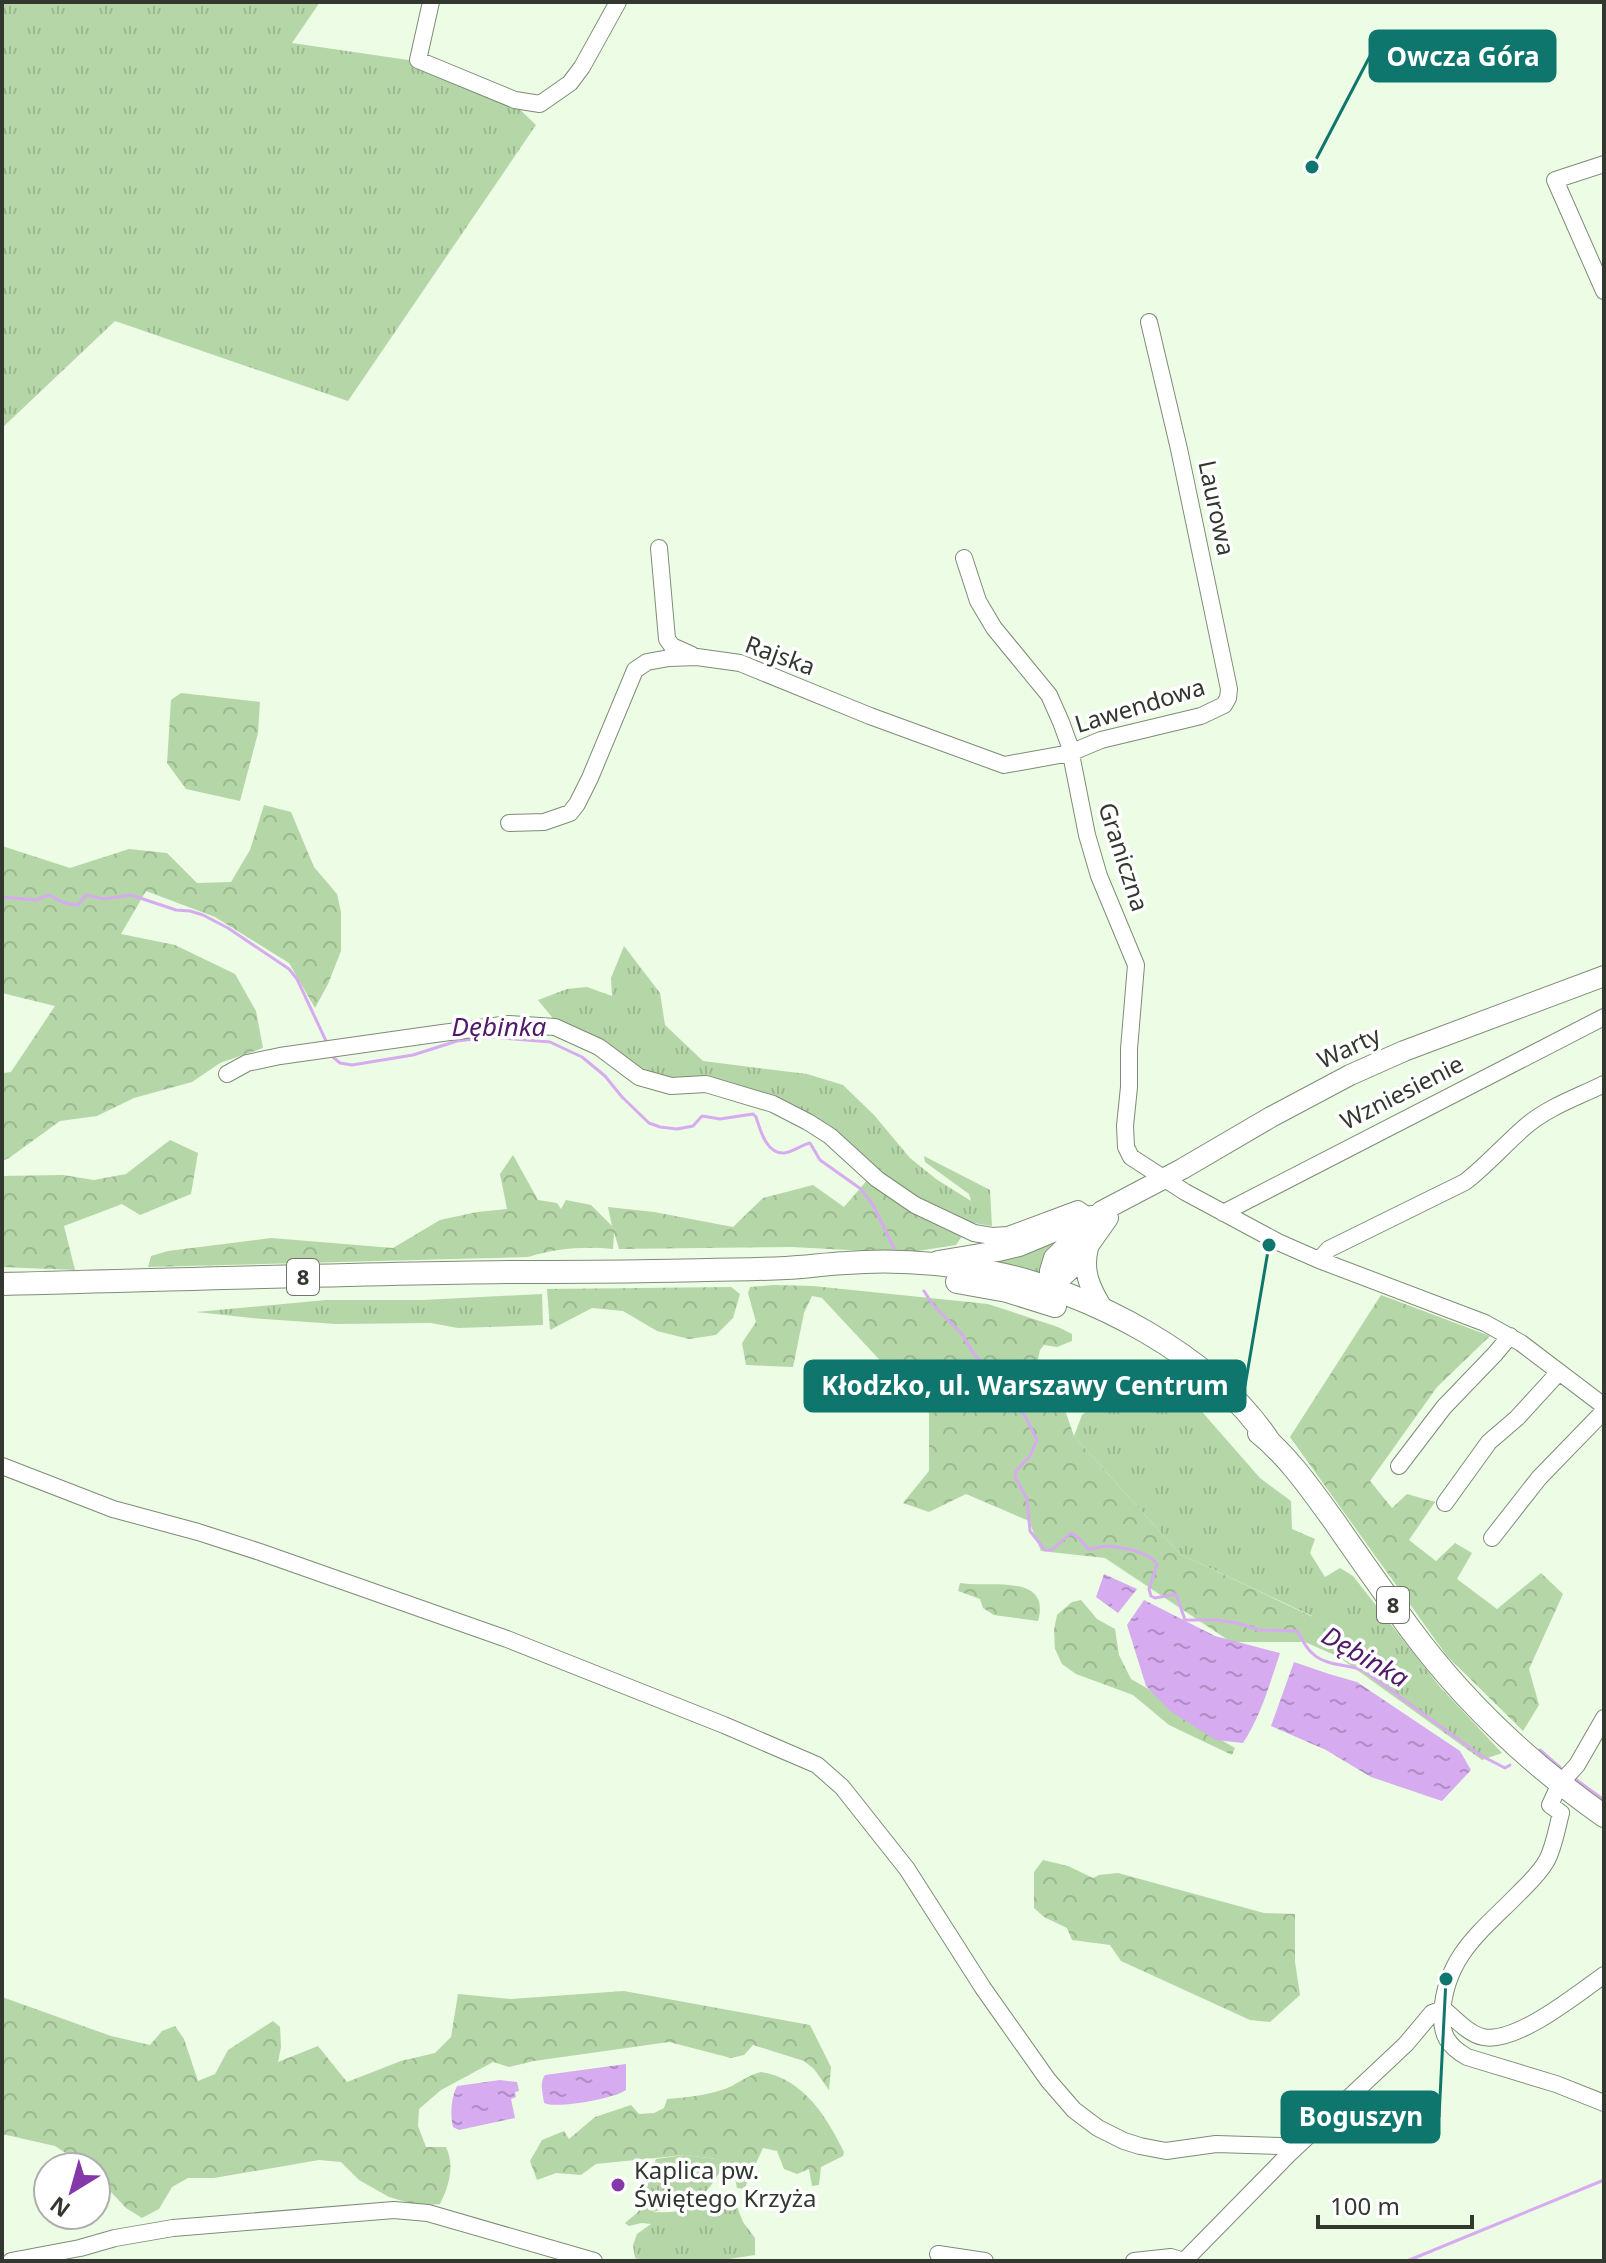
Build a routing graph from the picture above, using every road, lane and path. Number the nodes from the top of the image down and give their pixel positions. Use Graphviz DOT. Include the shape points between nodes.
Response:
graph roads {
  1 [pos="431,2"];
  2 [pos="618,2"];
  3 [pos="1604,164"];
  4 [pos="1604,291"];
  5 [pos="1149,322"];
  6 [pos="659,548"];
  7 [pos="964,558"];
  8 [pos="697,657"];
  9 [pos="1224,705"];
  10 [pos="1070,753"];
  11 [pos="509,823"];
  12 [pos="1604,976"];
  13 [pos="1604,1017"];
  14 [pos="227,1074"];
  15 [pos="1604,1084"];
  16 [pos="1164,1178"];
  17 [pos="1130,1197"];
  18 [pos="1223,1213"];
  19 [pos="1095,1214"];
  20 [pos="1088,1248"];
  21 [pos="1319,1260"];
  22 [pos="931,1263"];
  23 [pos="895,1268"];
  24 [pos="2,1284"];
  25 [pos="1047,1295"];
  26 [pos="1102,1308"];
  27 [pos="1510,1336"];
  28 [pos="1559,1372"];
  29 [pos="1230,1401"];
  30 [pos="1604,1409"];
  31 [pos="2,1466"];
  32 [pos="1399,1466"];
  33 [pos="1445,1503"];
  34 [pos="1492,1538"];
  35 [pos="1604,1718"];
  36 [pos="1567,1776"];
  37 [pos="1556,1792"];
  38 [pos="1604,1816"];
  39 [pos="1604,1975"];
  40 [pos="1443,2009"];
  41 [pos="1604,2103"];
  42 [pos="1289,2154"];
  43 [pos="938,2254"];
  44 [pos="11,2261"];
  45 [pos="594,2261"];
  46 [pos="985,2261"];
  47 [pos="1134,2261"];
  48 [pos="1184,2261"];
  1 -- 2 [label="street" via="418,60 515,100 540,104 570,83"];
  3 -- 4 [label="street" via="1555,180"];
  5 -- 9 [label="street, Laurowa" via="1217,626 1229,689"];
  6 -- 8 [label="street" via="667,639"];
  7 -- 10 [label="street, Graniczna" via="978,601 994,628 1049,695"];
  8 -- 10 [label="street, Rajska" via="740,663 1004,765"];
  8 -- 11 [label="street, Rajska" via="647,662 635,670 570,813 544,822"];
  9 -- 10 [label="street, Lawendowa"];
  10 -- 16 [label="street, Graniczna" via="1099,876 1136,965 1126,1147 1131,1157"];
  12 -- 16 [label="main road, Warty" via="1350,1075"];
  13 -- 18 [label="street, Wzniesienie"];
  14 -- 19 [label="street" via="280,1056 509,1024 555,1027 599,1047 639,1077 671,1086 706,1084 773,1104 830,1136 915,1205 974,1233 1008,1235 1078,1209"];
  15 -- 21 [label="street" via="1542,1114 1465,1182 1329,1249"];
  16 -- 17 [label="main road, Warty"];
  16 -- 18 [label="street"];
  17 -- 19 [label="main road, Warty"];
  17 -- 20 [label="main road, Warty"];
  18 -- 21 [label="street"];
  19 -- 22 [label="main road" via="1019,1246"];
  19 -- 25 [label="main road, Warty" via="1054,1258"];
  20 -- 25 [label="main road, Warty"];
  20 -- 26 [label="main road" via="1087,1279"];
  21 -- 27 [label="street"];
  22 -- 23 [label="highway, 8"];
  22 -- 25 [label="highway, 8" via="992,1272"];
  23 -- 24 [label="highway, 8"];
  23 -- 25 [label="highway, 8"];
  25 -- 26 [label="highway, 8"];
  25 -- 29 [label="highway, 8" via="1133,1339"];
  26 -- 29 [label="highway, 8" via="1173,1350"];
  27 -- 28 [label="street"];
  27 -- 32 [label="street" via="1444,1407"];
  28 -- 30 [label="street"];
  28 -- 33 [label="street" via="1489,1442"];
  29 -- 38 [label="highway, 8" via="1253,1419 1319,1500 1427,1651 1465,1694 1529,1758"];
  30 -- 34 [label="street"];
  31 -- 42 [label="street" via="113,1509 260,1552 507,1639 817,1765 842,1787 907,1869 983,1988 1074,2110 1098,2128 1140,2146 1166,2151 1216,2144 1282,2146"];
  35 -- 36 [label="street"];
  37 -- 40 [label="street" via="1550,1805 1561,1813 1548,1859 1457,1958"];
  39 -- 40 [label="street" via="1508,2036 1471,2033"];
  40 -- 41 [label="street" via="1443,2034 1467,2057"];
  40 -- 42 [label="street" via="1432,2013"];
  42 -- 48 [label="street"];
  43 -- 46 [label="street"];
  44 -- 45 [label="street" via="173,2228 394,2210 428,2213"];
  47 -- 48 [label="street"];
}
